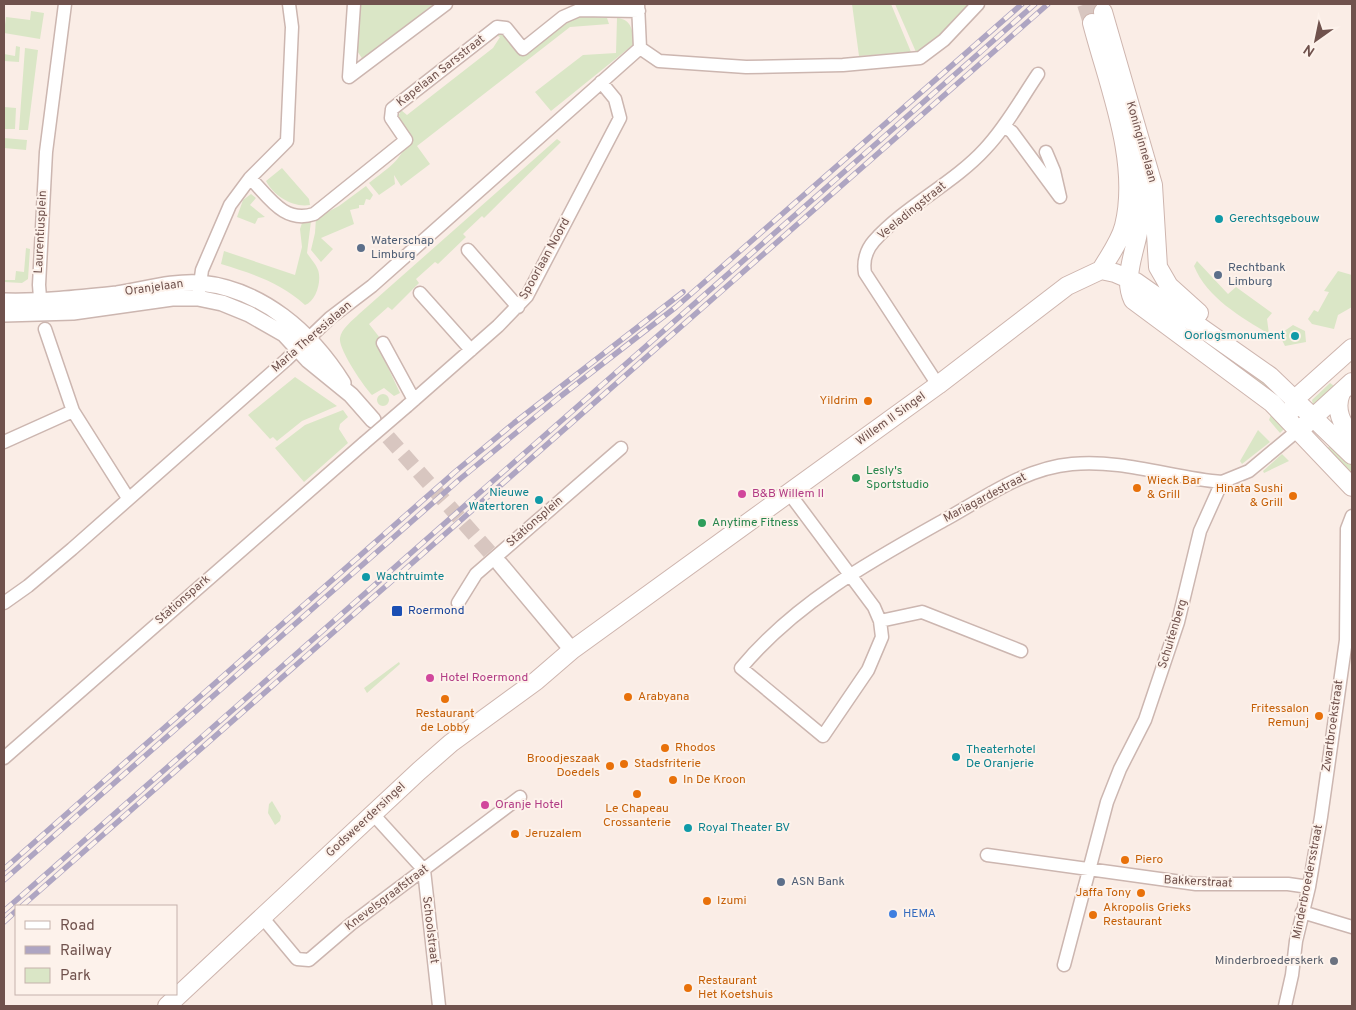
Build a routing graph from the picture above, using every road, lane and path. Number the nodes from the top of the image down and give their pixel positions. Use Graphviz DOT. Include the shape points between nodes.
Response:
graph roads {
  1 [pos="65,4"];
  2 [pos="289,4"];
  3 [pos="354,4"];
  4 [pos="446,4"];
  5 [pos="978,4"];
  6 [pos="579,7"];
  7 [pos="638,7"];
  8 [pos="640,48"];
  9 [pos="1038,74"];
  10 [pos="601,82"];
  11 [pos="1004,126"];
  12 [pos="1125,147"];
  13 [pos="1046,152"];
  14 [pos="250,178"];
  15 [pos="468,250"];
  16 [pos="1101,270"];
  17 [pos="1129,278"];
  18 [pos="199,290"];
  19 [pos="420,293"];
  20 [pos="4,302"];
  21 [pos="41,307"];
  22 [pos="518,307"];
  23 [pos="4,314"];
  24 [pos="45,329"];
  25 [pos="1218,337"];
  26 [pos="303,342"];
  27 [pos="383,342"];
  28 [pos="1352,348"];
  29 [pos="471,350"];
  30 [pos="938,386"];
  31 [pos="1347,388"];
  32 [pos="1295,400"];
  33 [pos="410,403"];
  34 [pos="73,410"];
  35 [pos="1313,418"];
  36 [pos="373,420"];
  37 [pos="1297,431"];
  38 [pos="1352,438"];
  39 [pos="4,442"];
  40 [pos="364,443"];
  41 [pos="621,448"];
  42 [pos="1352,455"];
  43 [pos="1222,482"];
  44 [pos="1352,487"];
  45 [pos="789,493"];
  46 [pos="128,498"];
  47 [pos="1352,516"];
  48 [pos="500,564"];
  49 [pos="850,576"];
  50 [pos="4,603"];
  51 [pos="458,603"];
  52 [pos="880,621"];
  53 [pos="572,650"];
  54 [pos="1021,651"];
  55 [pos="4,758"];
  56 [pos="1324,788"];
  57 [pos="520,797"];
  58 [pos="372,813"];
  59 [pos="987,855"];
  60 [pos="1088,869"];
  61 [pos="424,870"];
  62 [pos="1309,887"];
  63 [pos="1302,912"];
  64 [pos="262,917"];
  65 [pos="1352,927"];
  66 [pos="1064,965"];
  67 [pos="178,990"];
  68 [pos="439,1006"];
  69 [pos="1285,1006"];
  1 -- 21 [label="street, Laurentiusplein" via="46,152 38,286"];
  2 -- 14 [label="street" via="292,27 287,141"];
  3 -- 4 [label="street" via="349,77"];
  5 -- 8 [label="street" via="944,40 920,58 843,65 746,67 659,61"];
  6 -- 7 [label="street, Kapelaan Sarsstraat"];
  6 -- 14 [label="street, Kapelaan Sarsstraat" via="523,49 506,28 497,27 392,109 390,118 406,140 314,214 288,216"];
  7 -- 8 [label="street"];
  8 -- 10 [label="street, Maria Theresialaan"];
  9 -- 11 [label="street, Veeladingstraat"];
  10 -- 22 [label="street, Spoorlaan Noord" via="615,99 620,118 540,274"];
  10 -- 26 [label="street, Maria Theresialaan" via="372,286"];
  11 -- 13 [label="street" via="1012,132 1060,197"];
  11 -- 30 [label="street, Veeladingstraat" via="974,160 897,221 867,252 865,273"];
  12 -- 16 [label="main road, Koninginnelaan" via="1129,202 1118,241"];
  12 -- 17 [label="main road, Koninginnelaan" via="1135,162 1140,203"];
  12 -- 25 [label="main road, Koninginnelaan" via="1097,17 1153,185 1160,274"];
  14 -- 18 [label="street" via="230,205"];
  15 -- 22 [label="street"];
  16 -- 17 [label="main road"];
  16 -- 30 [label="main road, Willem II Singel" via="1067,286"];
  17 -- 25 [label="main road"];
  17 -- 37 [label="main road, Koninginnelaan" via="1133,300 1272,403"];
  18 -- 21 [label="street, Oranjelaan" via="174,284"];
  18 -- 26 [label="street, Oranjelaan"];
  19 -- 29 [label="street"];
  20 -- 21 [label="street, Oranjelaan"];
  21 -- 23 [label="street, Oranjelaan"];
  22 -- 29 [label="street, Spoorlaan Noord"];
  24 -- 34 [label="street"];
  25 -- 32 [label="main road" via="1270,376"];
  26 -- 36 [label="street, Oranjelaan"];
  26 -- 46 [label="street, Maria Theresialaan"];
  27 -- 33 [label="street"];
  28 -- 32 [label="main road"];
  29 -- 33 [label="street, Spoorlaan Noord"];
  30 -- 45 [label="main road, Willem II Singel"];
  31 -- 35 [label="main road"];
  31 -- 38 [label="main road" via="1338,410"];
  32 -- 35 [label="main road"];
  32 -- 37 [label="main road" via="1292,414"];
  33 -- 40 [label="street, Spoorlaan Noord, bridge"];
  34 -- 39 [label="street"];
  34 -- 46 [label="street"];
  35 -- 37 [label="main road"];
  35 -- 42 [label="main road"];
  37 -- 43 [label="street" via="1249,471"];
  37 -- 44 [label="main road"];
  40 -- 55 [label="street, Stationspark"];
  41 -- 51 [label="street, Stationsplein" via="476,574"];
  43 -- 49 [label="street, Mariagardestraat" via="1110,464 1072,464 1050,468 1022,477 994,492"];
  43 -- 60 [label="street, Schuitenberg" via="1200,531 1178,622 1145,720 1114,783"];
  45 -- 49 [label="street"];
  45 -- 53 [label="main road, Willem II Singel"];
  46 -- 50 [label="street, Maria Theresialaan" via="28,586"];
  47 -- 56 [label="street, Zwartbroekstraat" via="1347,530 1346,640"];
  48 -- 53 [label="street, Stationsplein"];
  49 -- 52 [label="street" via="874,607"];
  49 -- 52 [label="street, Mariagardestraat" via="791,617 741,668 823,736 868,670 882,637"];
  52 -- 54 [label="street" via="922,612"];
  53 -- 58 [label="main road, Godsweerdersingel" via="519,694 451,743"];
  56 -- 62 [label="street, Minderbroedersstraat"];
  57 -- 61 [label="street, Knevelsgraafstraat"];
  58 -- 61 [label="street"];
  58 -- 64 [label="main road, Godsweerdersingel"];
  59 -- 60 [label="street, Bakkerstraat"];
  60 -- 62 [label="street, Bakkerstraat" via="1196,884"];
  60 -- 66 [label="street, Schuitenberg"];
  61 -- 64 [label="street, Knevelsgraafstraat" via="309,960 297,958"];
  61 -- 68 [label="street, Schoolstraat"];
  62 -- 63 [label="street, Minderbroedersstraat"];
  63 -- 65 [label="street"];
  63 -- 69 [label="street, Minderbroedersstraat"];
  64 -- 67 [label="main road, Godsweerdersingel"];
}
